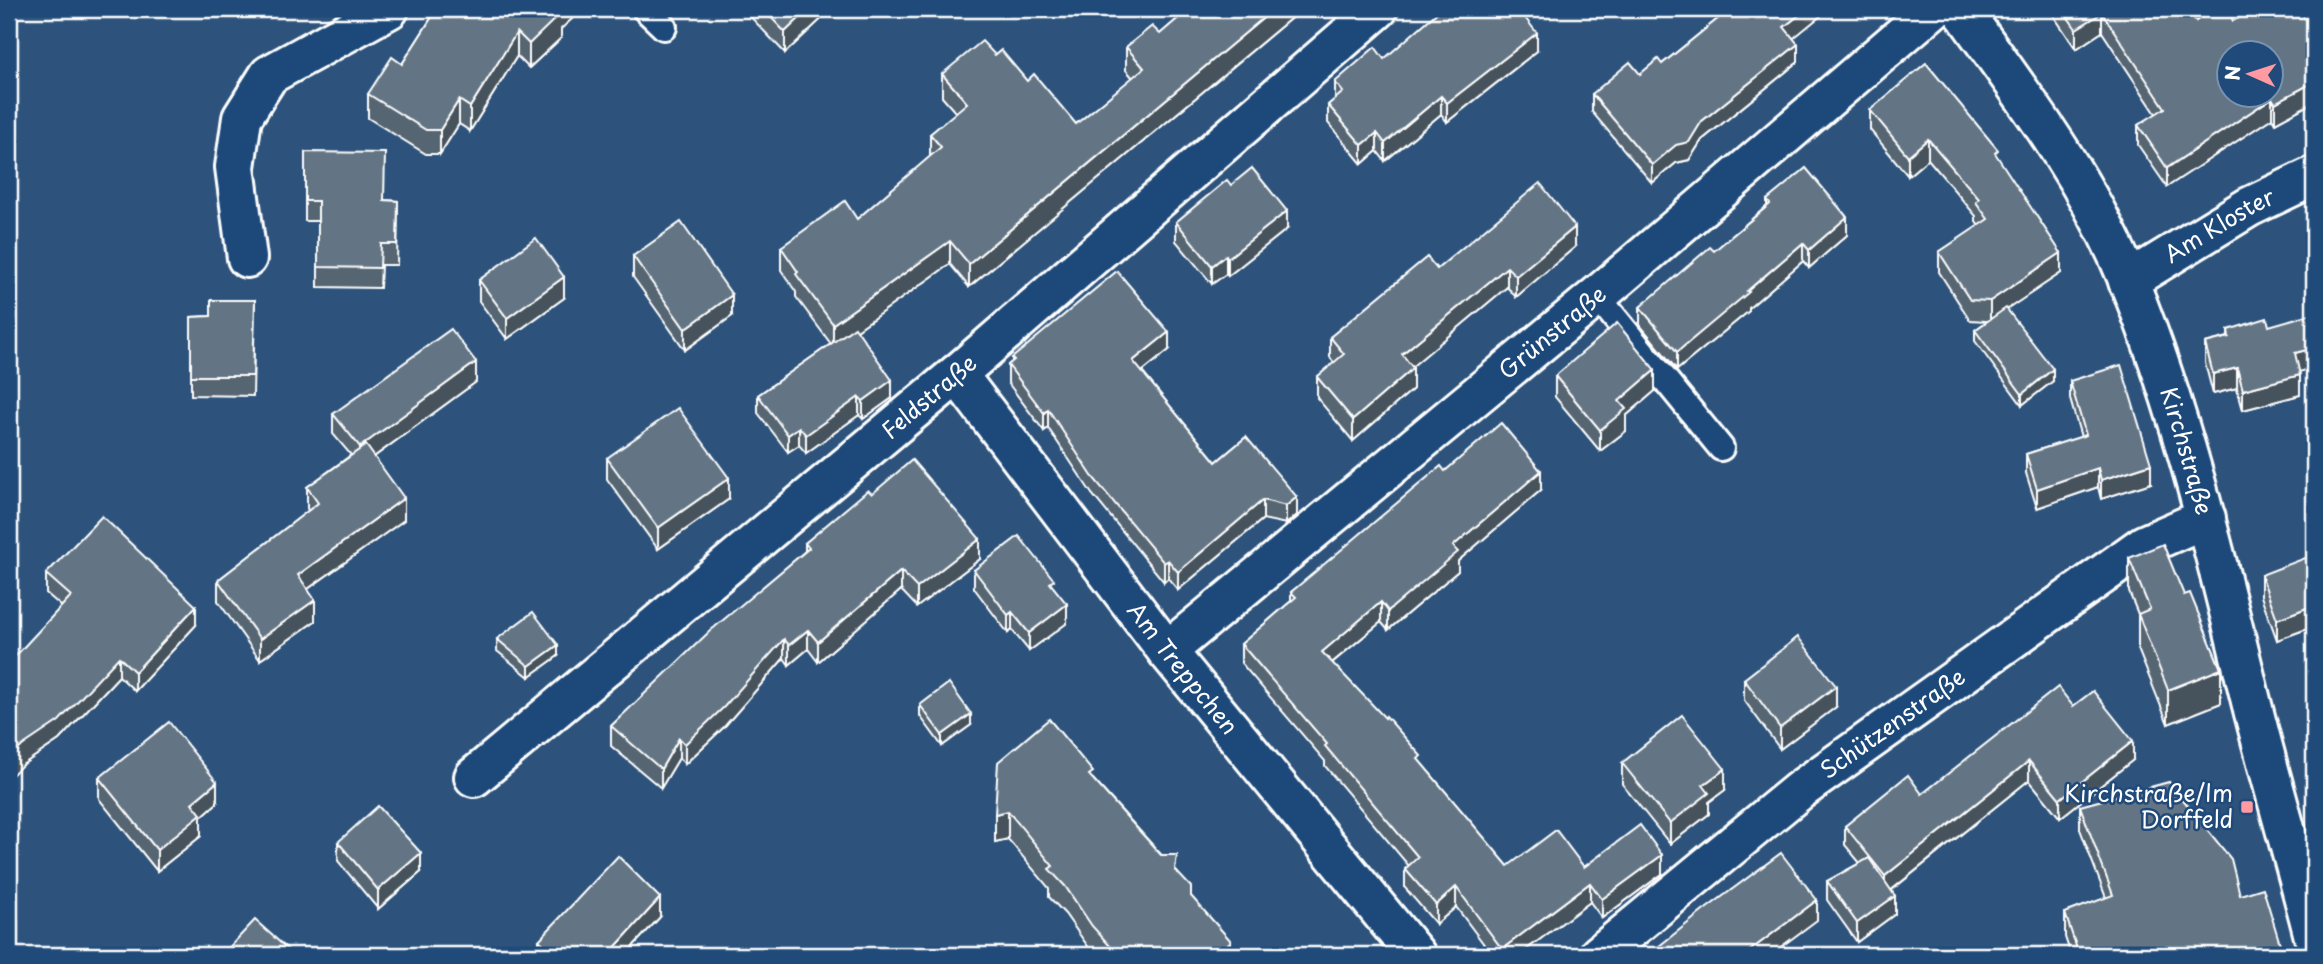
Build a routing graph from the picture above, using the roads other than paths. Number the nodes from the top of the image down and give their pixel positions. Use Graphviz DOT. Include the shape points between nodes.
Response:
graph roads {
  1 [pos="389,9"];
  2 [pos="645,9"];
  3 [pos="1378,9"];
  4 [pos="1933,9"];
  5 [pos="1961,9"];
  6 [pos="664,27"];
  7 [pos="2314,176"];
  8 [pos="247,258"];
  9 [pos="2128,281"];
  10 [pos="1597,296"];
  11 [pos="957,374"];
  12 [pos="1721,448"];
  13 [pos="2206,519"];
  14 [pos="1167,651"];
  15 [pos="474,777"];
  16 [pos="2314,937"];
  17 [pos="1416,955"];
  18 [pos="1599,955"];
  1 -- 8 [label="street" via="269,75 242,118 235,167"];
  2 -- 6 [label="lane"];
  3 -- 11 [label="street, Feldstraße"];
  4 -- 10 [label="street, Grünstraße"];
  5 -- 9 [label="street, Kirchstraße" via="2040,119 2091,204"];
  7 -- 9 [label="street, Am Kloster" via="2249,207"];
  9 -- 13 [label="street, Kirchstraße" via="2175,411"];
  10 -- 12 [label="lane"];
  10 -- 14 [label="street, Grünstraße"];
  11 -- 14 [label="street, Am Treppchen"];
  11 -- 15 [label="street, Feldstraße"];
  13 -- 16 [label="street, Kirchstraße"];
  13 -- 18 [label="street, Schützenstraße" via="2144,545 1800,790"];
  14 -- 17 [label="street, Am Treppchen"];
}
